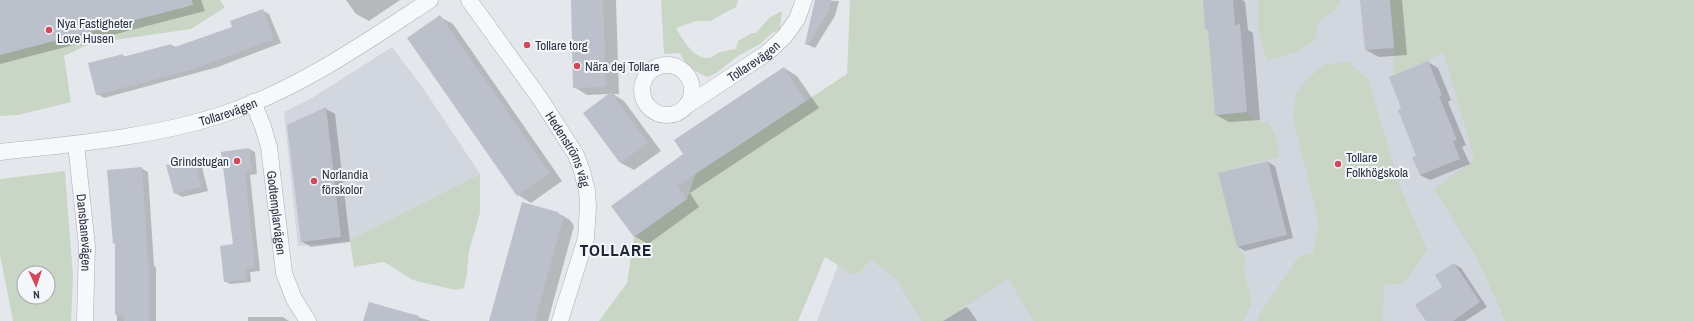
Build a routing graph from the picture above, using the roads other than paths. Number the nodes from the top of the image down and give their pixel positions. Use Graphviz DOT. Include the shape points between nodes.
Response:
graph roads {
  1 [pos="430,0"];
  2 [pos="469,0"];
  3 [pos="804,0"];
  4 [pos="253,102"];
  5 [pos="686,106"];
  6 [pos="76,144"];
  7 [pos="0,152"];
  8 [pos="85,321"];
  9 [pos="308,321"];
  10 [pos="560,321"];
  1 -- 4 [label="street, Tollarevägen" via="332,63"];
  2 -- 10 [label="street, Hedenströms väg" via="549,112 576,155 582,171 588,206 586,238"];
  3 -- 5 [label="street, Tollarevägen" via="797,19 785,36 767,53"];
  4 -- 6 [label="street, Tollarevägen" via="219,115 164,130"];
  4 -- 9 [label="street, Godtemplarvägen" via="269,147 284,273 294,299"];
  6 -- 7 [label="street, Tollarevägen"];
  6 -- 8 [label="street, Dansbanevägen" via="87,246"];
}
